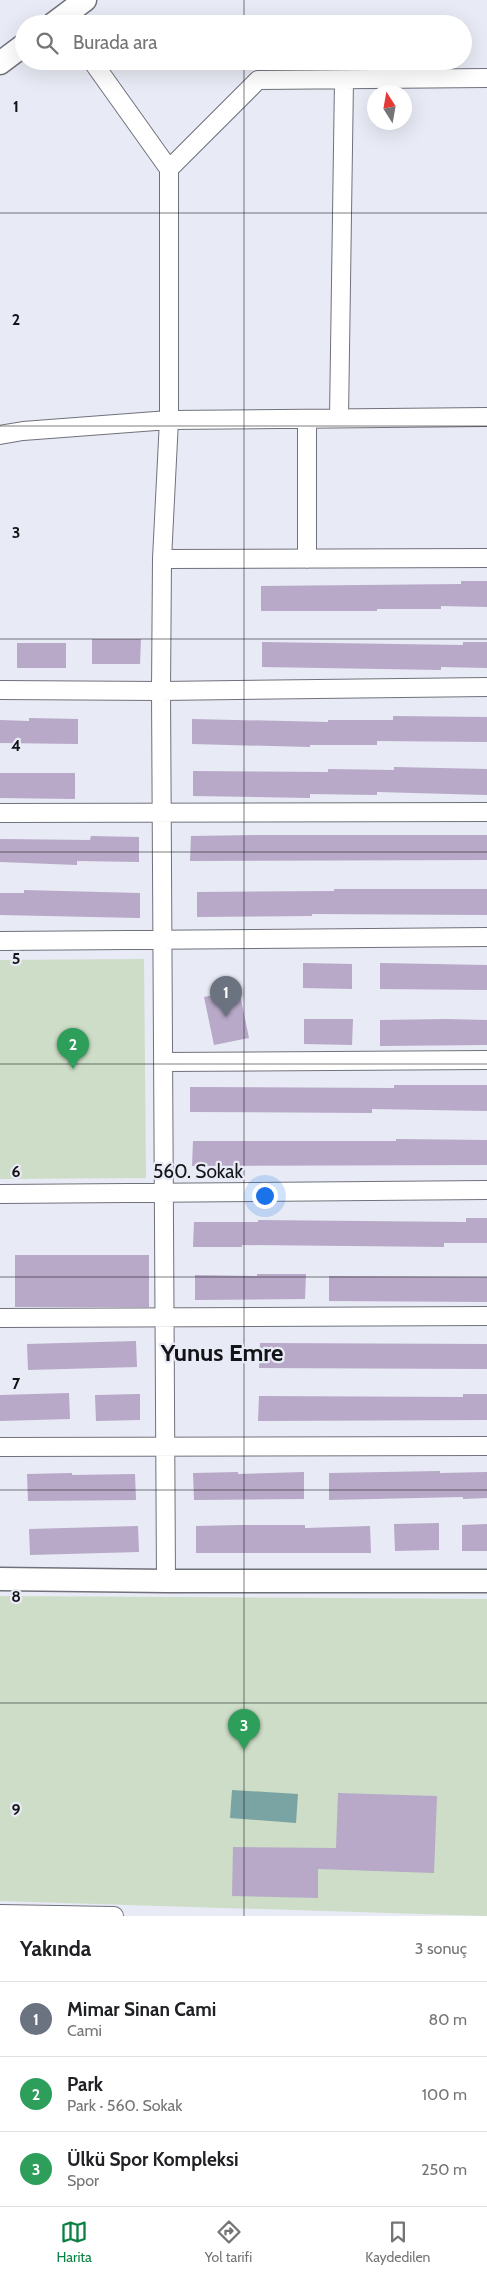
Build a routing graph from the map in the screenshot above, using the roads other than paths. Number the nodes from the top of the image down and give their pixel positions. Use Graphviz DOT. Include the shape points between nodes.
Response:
graph roads {
  1 [pos="85,0"];
  2 [pos="68,15"];
  3 [pos="15,52"];
  4 [pos="0,63"];
  5 [pos="98,70"];
  6 [pos="487,78"];
  7 [pos="344,80"];
  8 [pos="169,169"];
  9 [pos="487,417"];
  10 [pos="339,418"];
  11 [pos="307,419"];
  12 [pos="168,420"];
  13 [pos="0,435"];
  14 [pos="487,558"];
  15 [pos="162,559"];
  16 [pos="307,559"];
  17 [pos="487,687"];
  18 [pos="0,690"];
  19 [pos="161,691"];
  20 [pos="162,812"];
  21 [pos="487,812"];
  22 [pos="0,813"];
  23 [pos="487,937"];
  24 [pos="0,941"];
  25 [pos="164,941"];
  26 [pos="487,1060"];
  27 [pos="164,1062"];
  28 [pos="487,1190"];
  29 [pos="164,1193"];
  30 [pos="0,1194"];
  31 [pos="487,1316"];
  32 [pos="165,1317"];
  33 [pos="0,1318"];
  34 [pos="487,1446"];
  35 [pos="0,1447"];
  36 [pos="166,1447"];
  37 [pos="0,1579"];
  38 [pos="166,1581"];
  39 [pos="487,1581"];
  40 [pos="0,1914"];
  41 [pos="114,1916"];
  1 -- 2 [label="street"];
  3 -- 4 [label="street"];
  5 -- 8 [label="street"];
  6 -- 7 [label="street"];
  7 -- 8 [label="street" via="258,80"];
  7 -- 10 [label="street"];
  8 -- 12 [label="street"];
  9 -- 10 [label="street"];
  10 -- 11 [label="street"];
  11 -- 12 [label="street"];
  11 -- 16 [label="street"];
  12 -- 13 [label="street"];
  12 -- 15 [label="street"];
  14 -- 16 [label="street"];
  15 -- 16 [label="street"];
  15 -- 19 [label="street"];
  17 -- 19 [label="street"];
  18 -- 19 [label="street"];
  19 -- 20 [label="street"];
  20 -- 21 [label="street"];
  20 -- 22 [label="street"];
  20 -- 25 [label="street"];
  23 -- 25 [label="street"];
  24 -- 25 [label="street"];
  25 -- 27 [label="street"];
  26 -- 27 [label="street"];
  27 -- 29 [label="street"];
  28 -- 29 [label="street, 560. Sokak"];
  29 -- 30 [label="street, 560. Sokak"];
  29 -- 32 [label="street"];
  31 -- 32 [label="street"];
  32 -- 33 [label="street"];
  32 -- 36 [label="street"];
  34 -- 36 [label="street"];
  35 -- 36 [label="street"];
  36 -- 38 [label="street"];
  37 -- 38 [label="street"];
  38 -- 39 [label="street"];
  40 -- 41 [label="street"];
}
